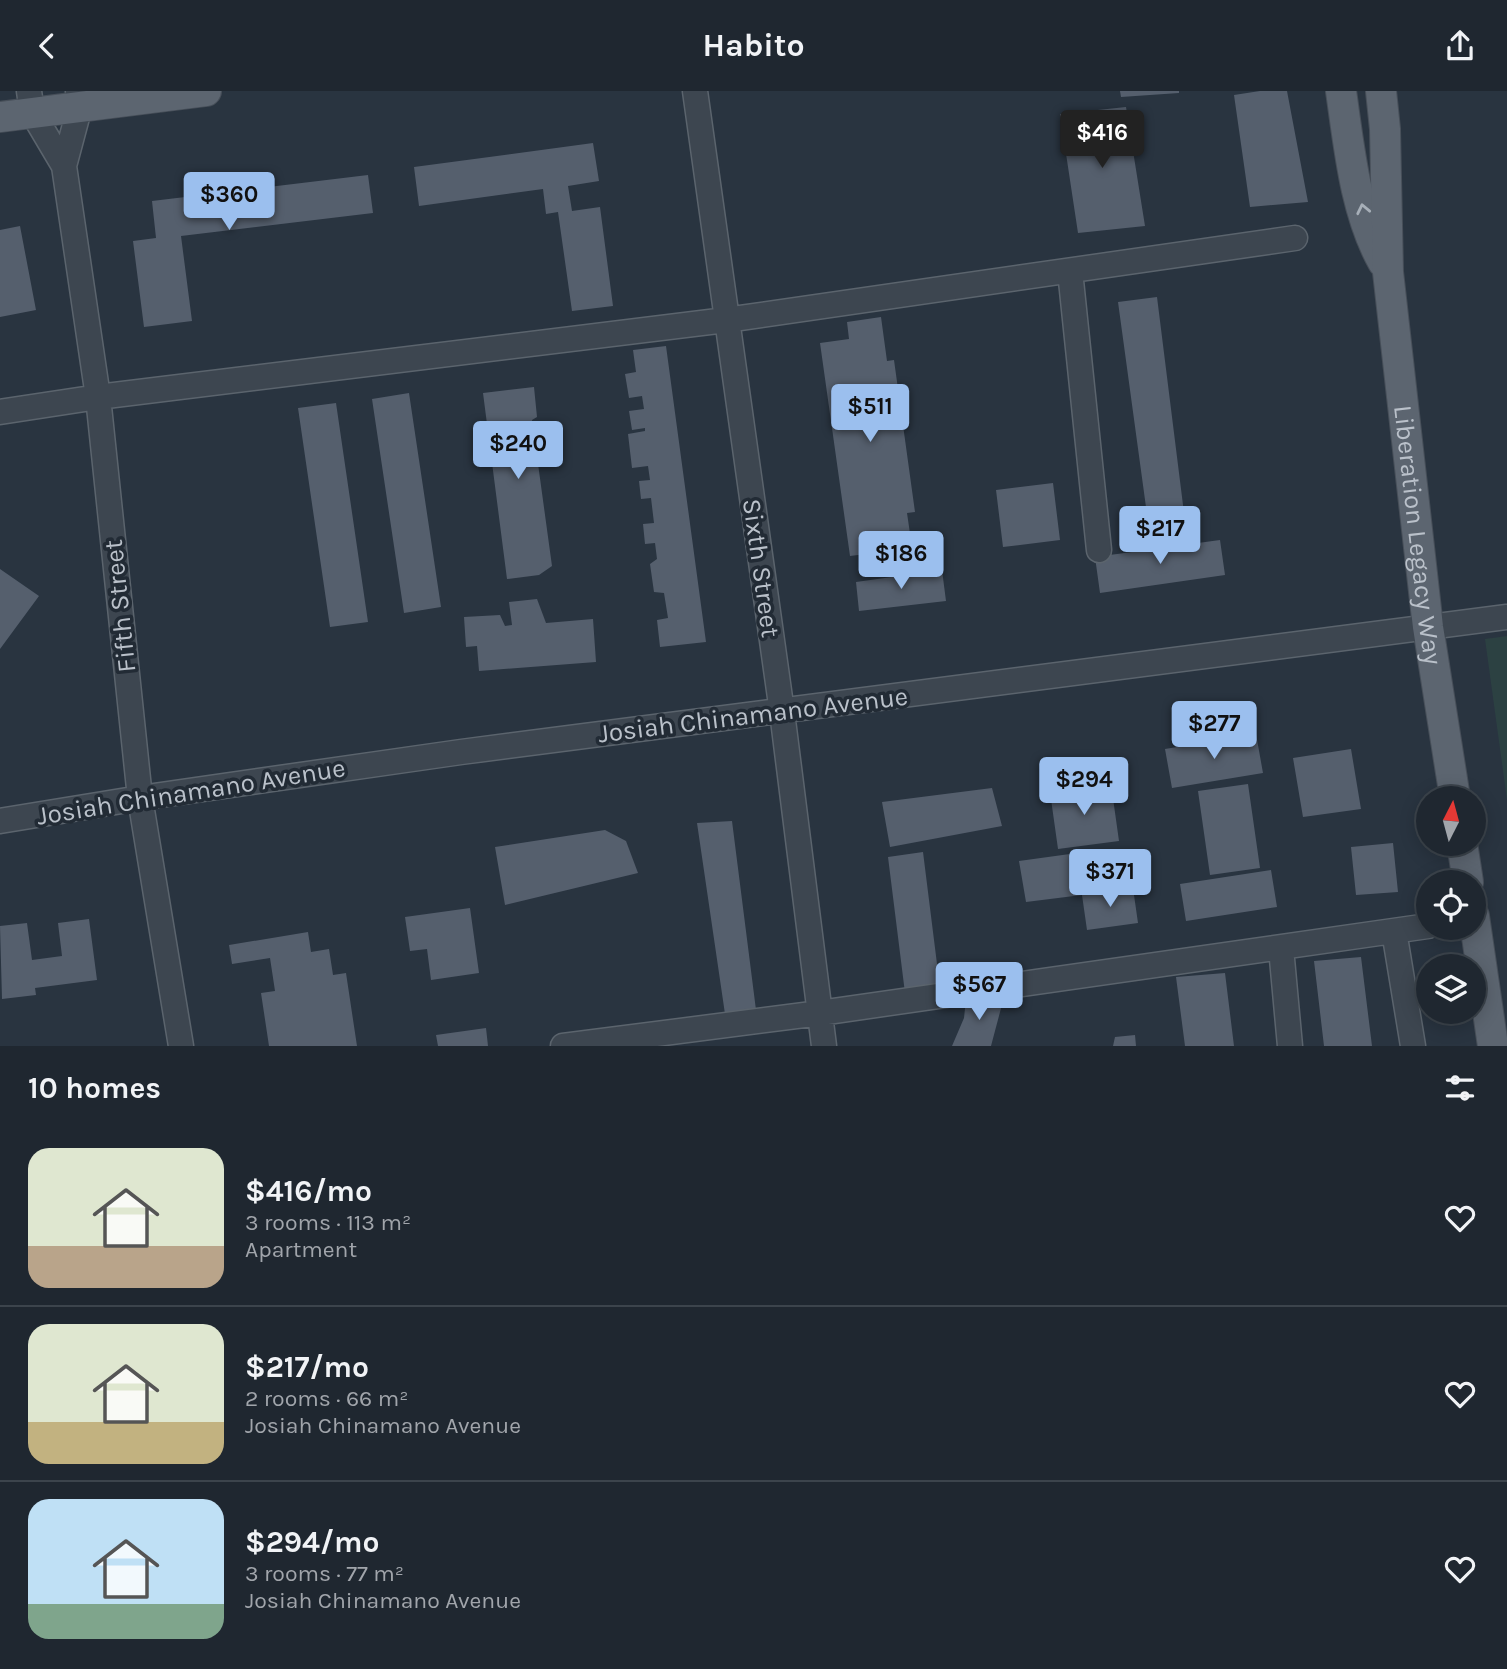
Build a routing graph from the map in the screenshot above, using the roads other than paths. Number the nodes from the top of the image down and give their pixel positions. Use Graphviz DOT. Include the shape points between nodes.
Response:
graph roads {
  1 [pos="206,91"];
  2 [pos="695,91"];
  3 [pos="1341,91"];
  4 [pos="1381,91"];
  5 [pos="79,98"];
  6 [pos="30,102"];
  7 [pos="0,117"];
  8 [pos="64,166"];
  9 [pos="1295,238"];
  10 [pos="1070,271"];
  11 [pos="1388,272"];
  12 [pos="726,320"];
  13 [pos="98,397"];
  14 [pos="0,412"];
  15 [pos="1100,550"];
  16 [pos="1507,617"];
  17 [pos="1428,627"];
  18 [pos="782,712"];
  19 [pos="1453,786"];
  20 [pos="140,799"];
  21 [pos="0,821"];
  22 [pos="1416,928"];
  23 [pos="1394,931"];
  24 [pos="1477,940"];
  25 [pos="1281,947"];
  26 [pos="820,1013"];
  27 [pos="181,1046"];
  28 [pos="563,1046"];
  29 [pos="824,1046"];
  30 [pos="1290,1046"];
  31 [pos="1413,1046"];
  32 [pos="1493,1046"];
  1 -- 5 [label="main road"];
  2 -- 12 [label="street, Sixth Street"];
  11 -- 3 [label="main road, Liberation Legacy Way, one-way" via="1365,221"];
  4 -- 11 [label="main road, Liberation Legacy Way"];
  5 -- 6 [label="main road"];
  5 -- 8 [label="street, Fifth Street"];
  6 -- 7 [label="main road"];
  6 -- 8 [label="street, Fifth Street"];
  8 -- 13 [label="street, Fifth Street"];
  9 -- 10 [label="street"];
  10 -- 12 [label="street"];
  10 -- 15 [label="street"];
  11 -- 17 [label="main road, Liberation Legacy Way"];
  12 -- 13 [label="street"];
  12 -- 18 [label="street, Sixth Street"];
  13 -- 14 [label="street"];
  13 -- 20 [label="street, Fifth Street"];
  16 -- 17 [label="street, Josiah Chinamano Avenue"];
  17 -- 18 [label="street, Josiah Chinamano Avenue"];
  17 -- 19 [label="main road, Liberation Legacy Way"];
  18 -- 20 [label="street, Josiah Chinamano Avenue"];
  18 -- 26 [label="street, Sixth Street"];
  20 -- 21 [label="street, Josiah Chinamano Avenue"];
  20 -- 27 [label="street, Fifth Street"];
  22 -- 23 [label="street"];
  23 -- 25 [label="street"];
  23 -- 31 [label="street"];
  24 -- 32 [label="main road"];
  25 -- 26 [label="street"];
  25 -- 30 [label="street"];
  26 -- 28 [label="street"];
  26 -- 29 [label="street, Sixth Street"];
}
